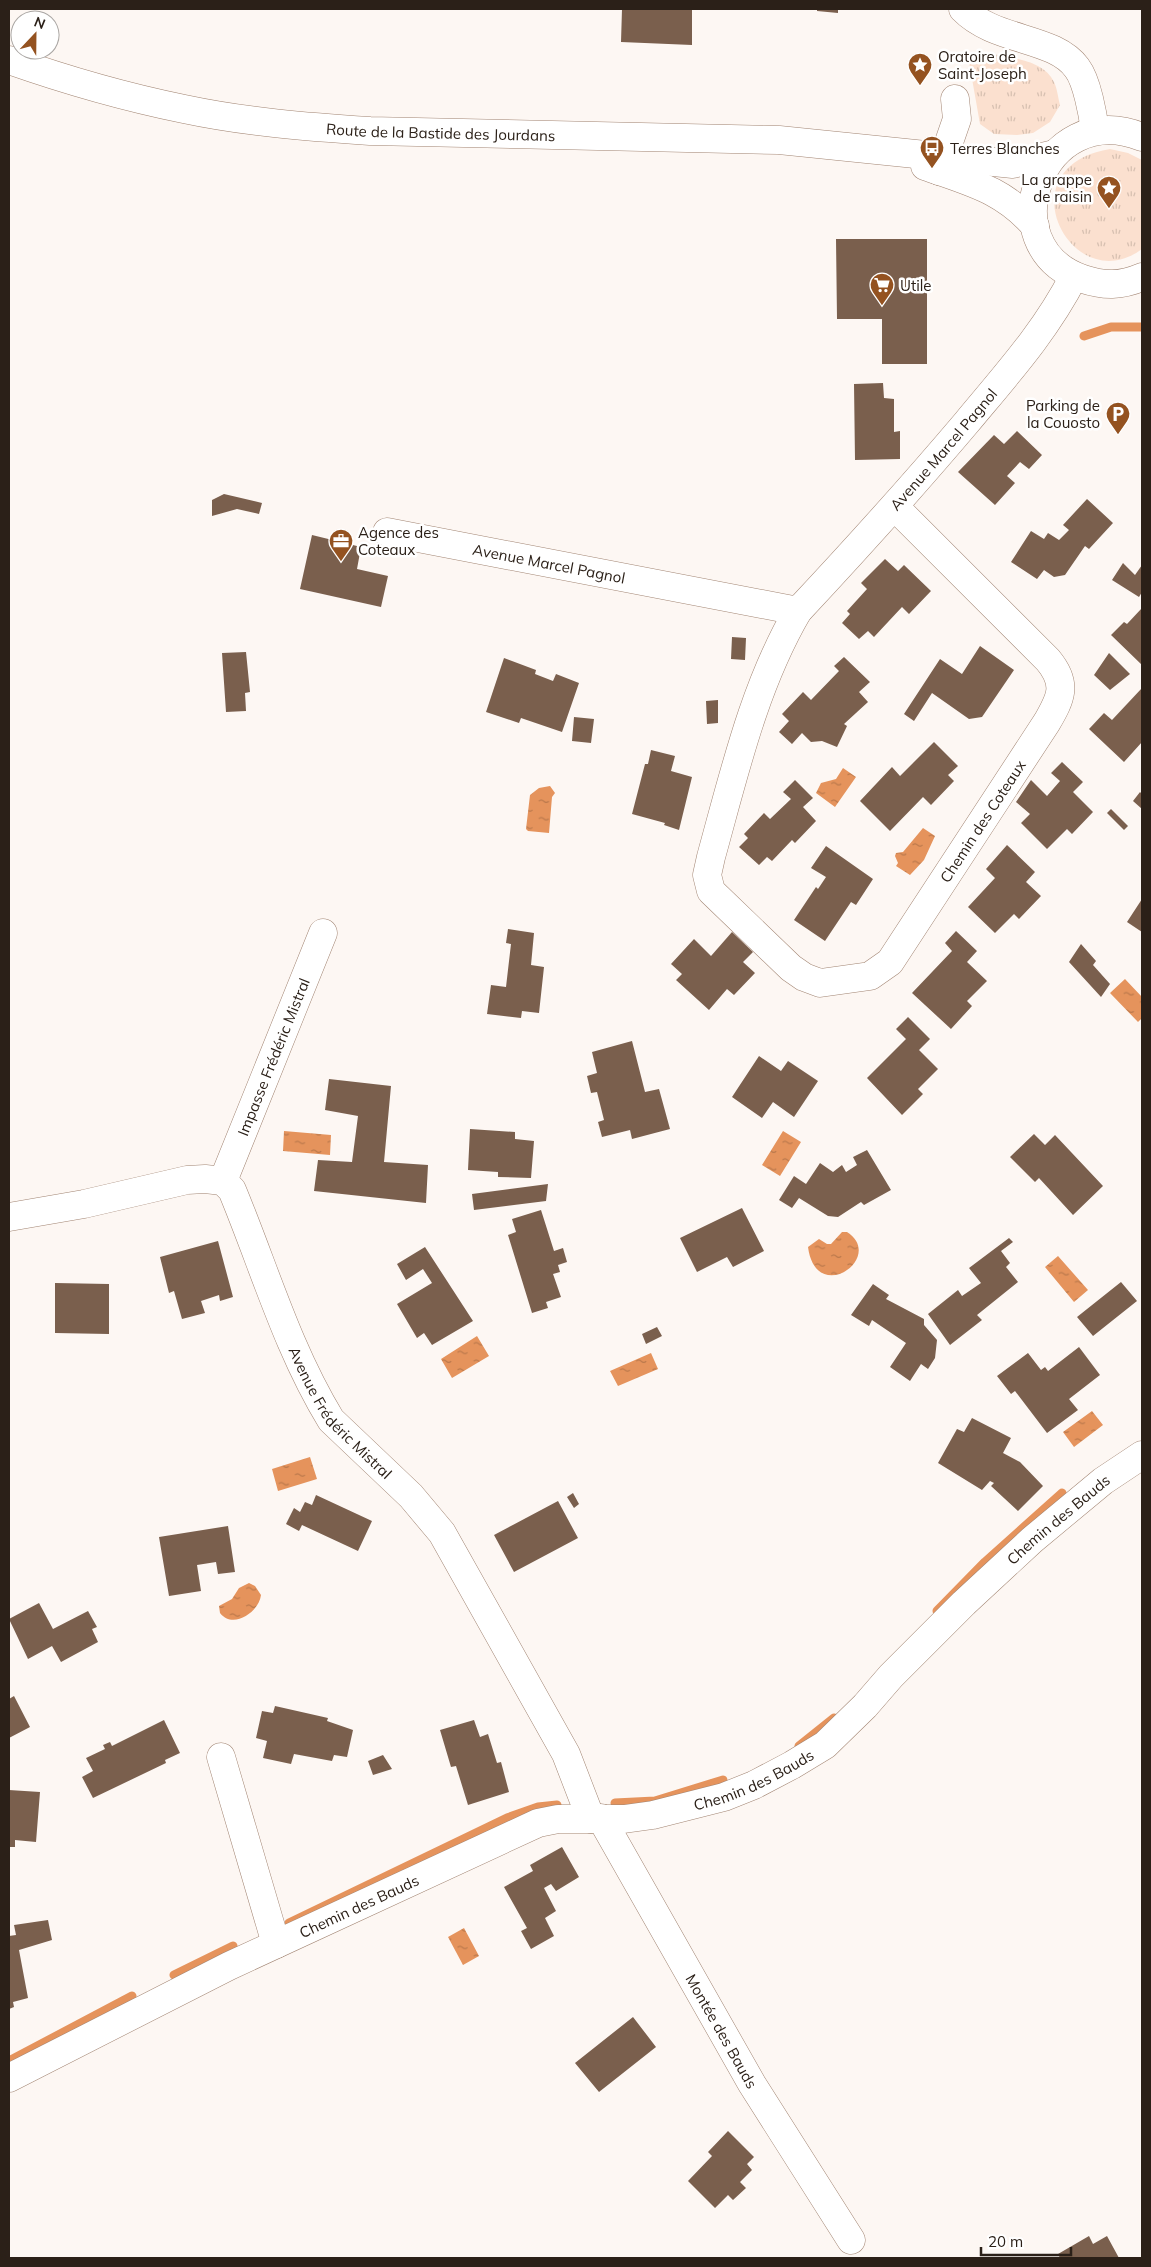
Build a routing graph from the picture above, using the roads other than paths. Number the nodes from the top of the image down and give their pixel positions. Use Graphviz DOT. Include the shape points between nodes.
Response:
graph roads {
  1 [pos="963,9"];
  2 [pos="9,60"];
  3 [pos="955,99"];
  4 [pos="1095,131"];
  5 [pos="1142,137"];
  6 [pos="1054,154"];
  7 [pos="942,165"];
  8 [pos="1035,226"];
  9 [pos="1074,276"];
  10 [pos="1142,278"];
  11 [pos="895,507"];
  12 [pos="388,532"];
  13 [pos="798,611"];
  14 [pos="707,875"];
  15 [pos="323,933"];
  16 [pos="223,1181"];
  17 [pos="9,1217"];
  18 [pos="1142,1455"];
  19 [pos="221,1757"];
  20 [pos="596,1818"];
  21 [pos="276,1944"];
  22 [pos="9,2078"];
  23 [pos="851,2240"];
  1 -- 4 [label="street" via="995,31 1044,46 1071,60 1079,70"];
  2 -- 7 [label="street, Route de la Bastide des Jourdans" via="94,87 185,109 323,128 779,140 881,151"];
  3 -- 7 [label="street" via="957,119"];
  4 -- 5 [label="street" via="1113,130"];
  4 -- 6 [label="street" via="1069,142"];
  6 -- 7 [label="street, Route de la Bastide des Jourdans" via="1013,164"];
  6 -- 8 [label="street" via="1042,169 1035,187 1032,207"];
  7 -- 8 [label="street, Route de la Bastide des Jourdans" via="1008,200"];
  8 -- 9 [label="street" via="1051,258"];
  9 -- 10 [label="street" via="1112,285"];
  9 -- 11 [label="street, Avenue Marcel Pagnol" via="1024,354"];
  11 -- 13 [label="street, Avenue Marcel Pagnol"];
  11 -- 14 [label="street, Chemin des Coteaux" via="1048,660 1061,684 1059,701 890,962 870,976 820,982 804,978 717,899"];
  12 -- 13 [label="street, Avenue Marcel Pagnol"];
  13 -- 14 [label="street, Avenue Marcel Pagnol" via="764,680"];
  15 -- 16 [label="street, Impasse Frédéric Mistral"];
  16 -- 17 [label="street" via="187,1180 84,1204"];
  16 -- 20 [label="street, Avenue Frédéric Mistral" via="232,1190 299,1363 331,1420 411,1496 442,1533 566,1754"];
  18 -- 20 [label="street, Chemin des Bauds" via="1103,1481 1025,1546 964,1603 825,1745 754,1785 724,1797 653,1815"];
  19 -- 21 [label="street"];
  20 -- 21 [label="street, Chemin des Bauds" via="538,1823"];
  20 -- 23 [label="street, Montée des Bauds" via="752,2084"];
  21 -- 22 [label="street, Chemin des Bauds"];
}
